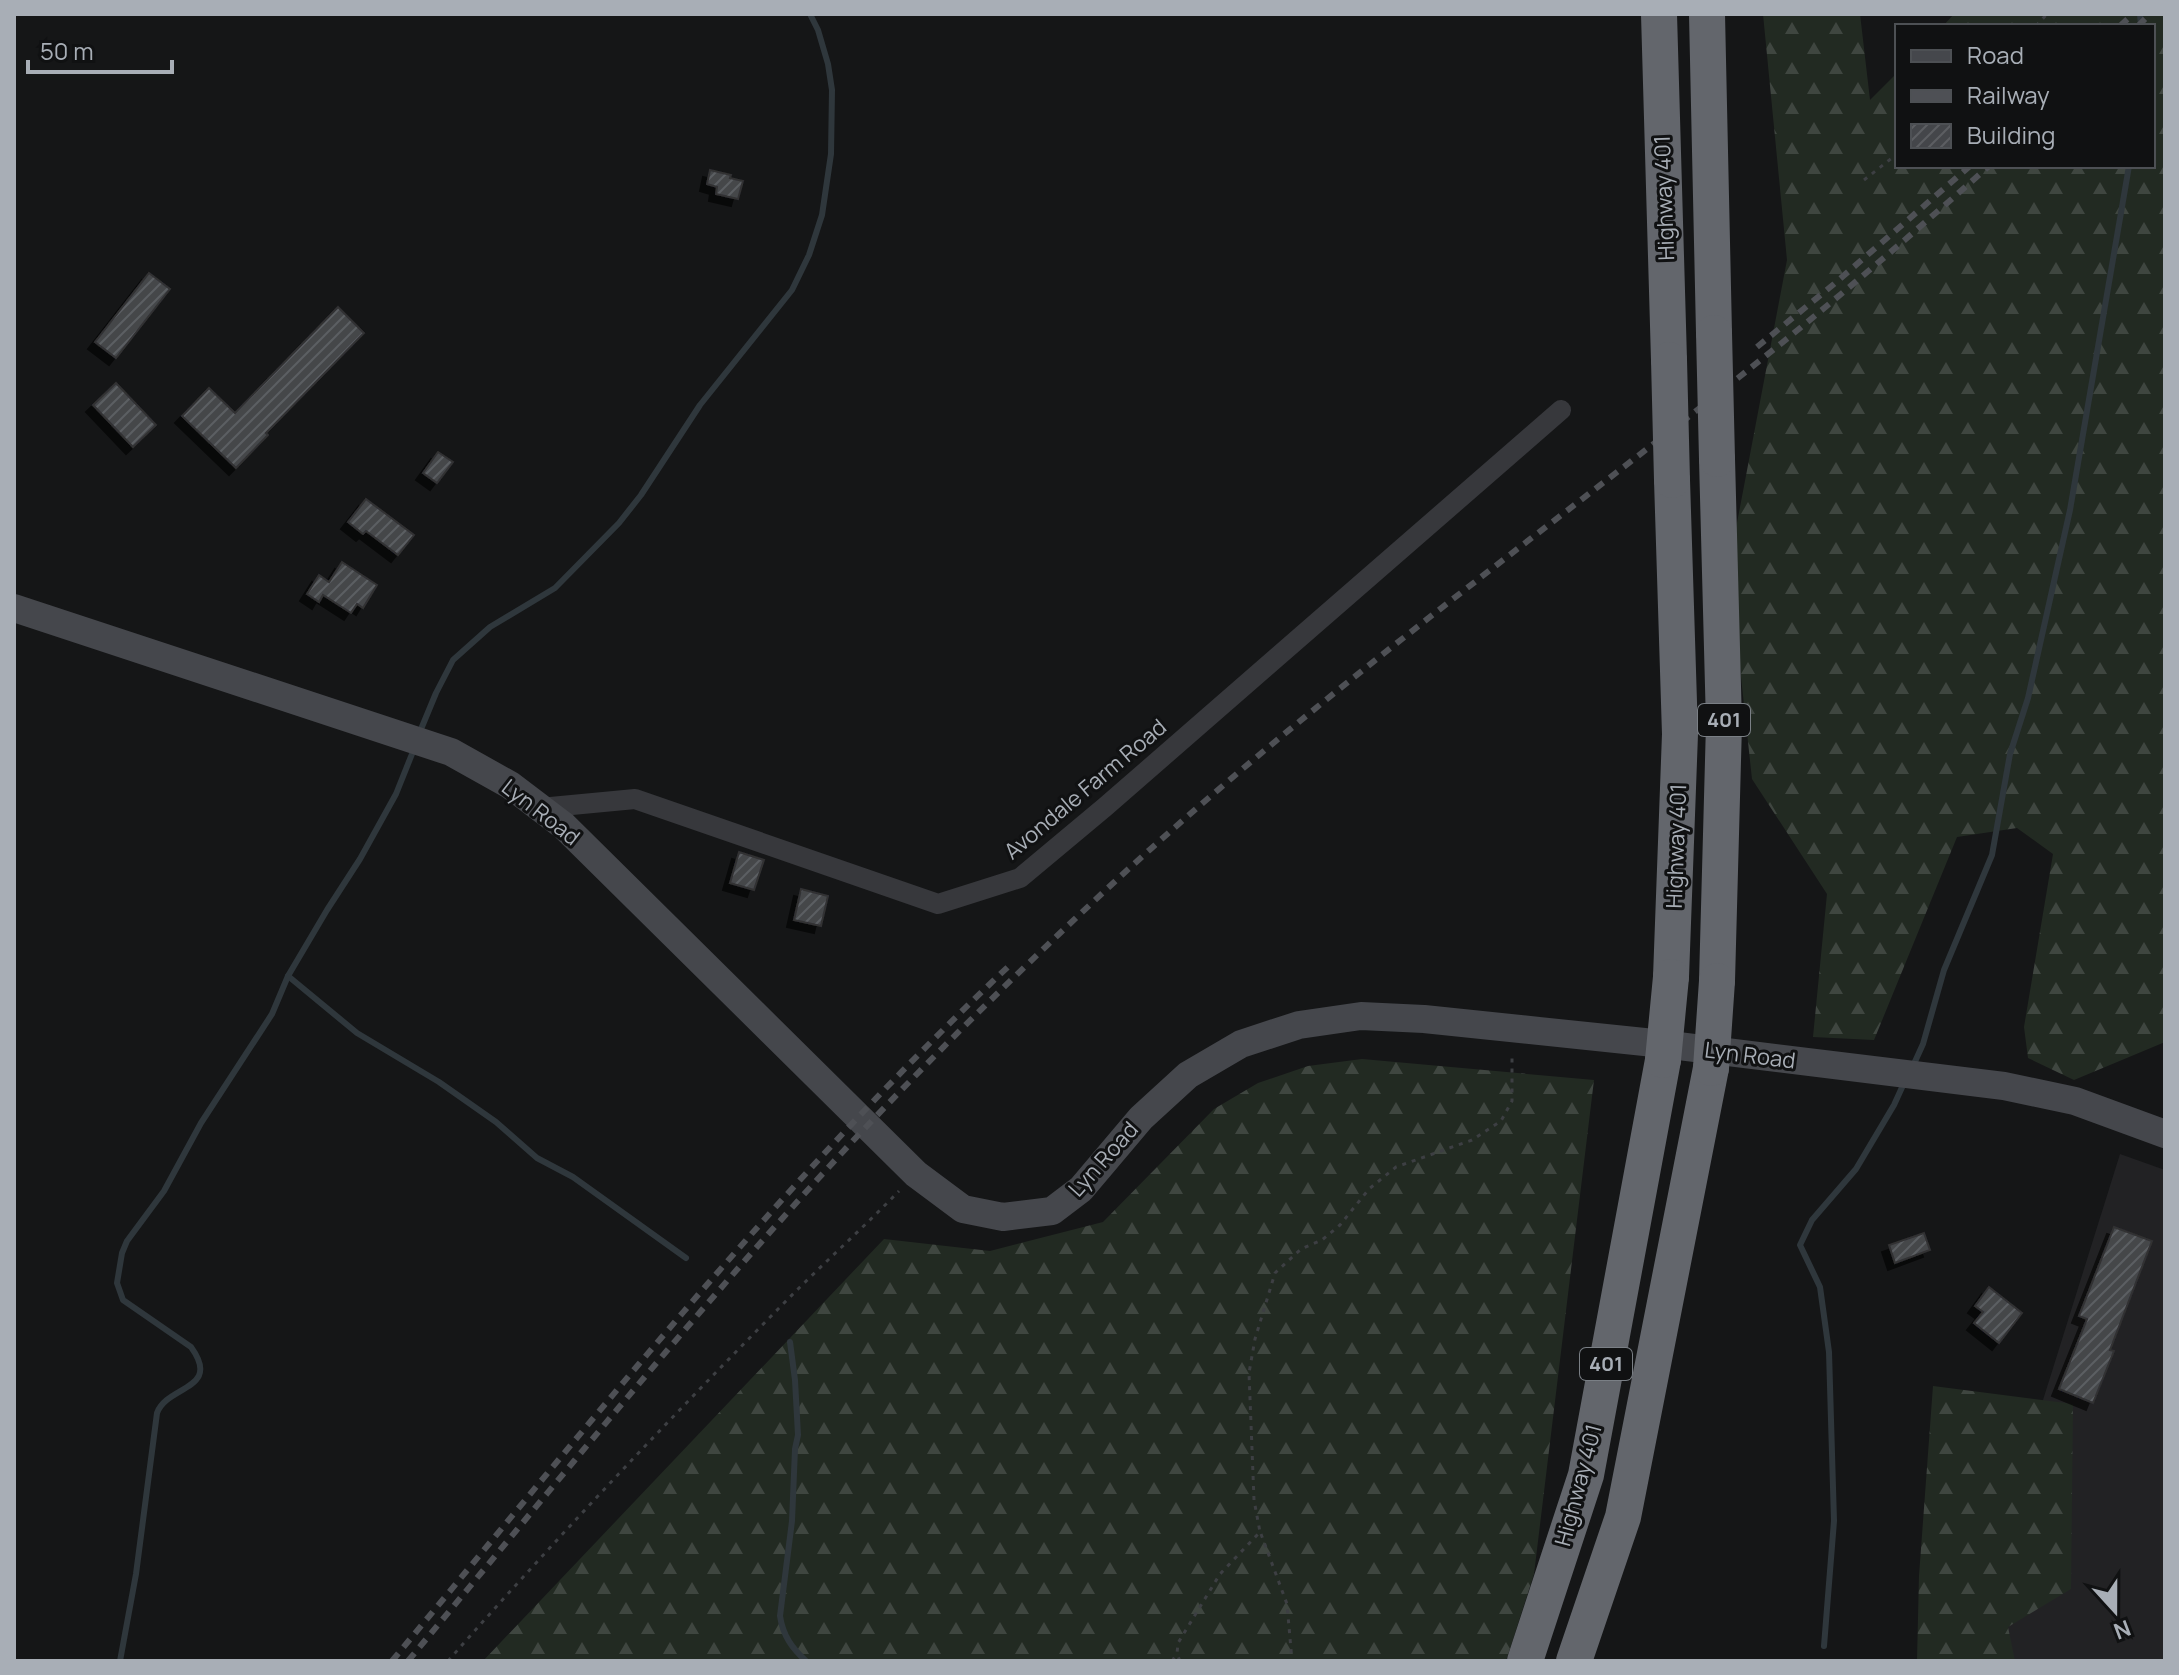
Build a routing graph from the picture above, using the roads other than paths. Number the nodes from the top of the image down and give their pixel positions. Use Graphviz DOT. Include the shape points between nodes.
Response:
graph roads {
  1 [pos="1659,14"];
  2 [pos="1707,14"];
  3 [pos="1561,410"];
  4 [pos="14,608"];
  5 [pos="540,808"];
  6 [pos="2165,1134"];
  7 [pos="1525,1661"];
  8 [pos="1574,1661"];
  1 -- 7 [label="highway, Highway 401 / 401, bridge" via="1680,734 1671,977 1663,1060 1586,1475"];
  2 -- 8 [label="highway, Highway 401 / 401, bridge" via="1724,724 1711,1068 1623,1517"];
  3 -- 5 [label="street, Avondale Farm Road" via="1020,878 938,904 635,799"];
  4 -- 5 [label="main road, Lyn Road" via="451,752"];
  5 -- 6 [label="main road, Lyn Road" via="916,1174 963,1209 1003,1217 1052,1211 1081,1189 1141,1118 1188,1075 1241,1044 1299,1025 1361,1016 1654,1043 2004,1086 2075,1101"];
}
